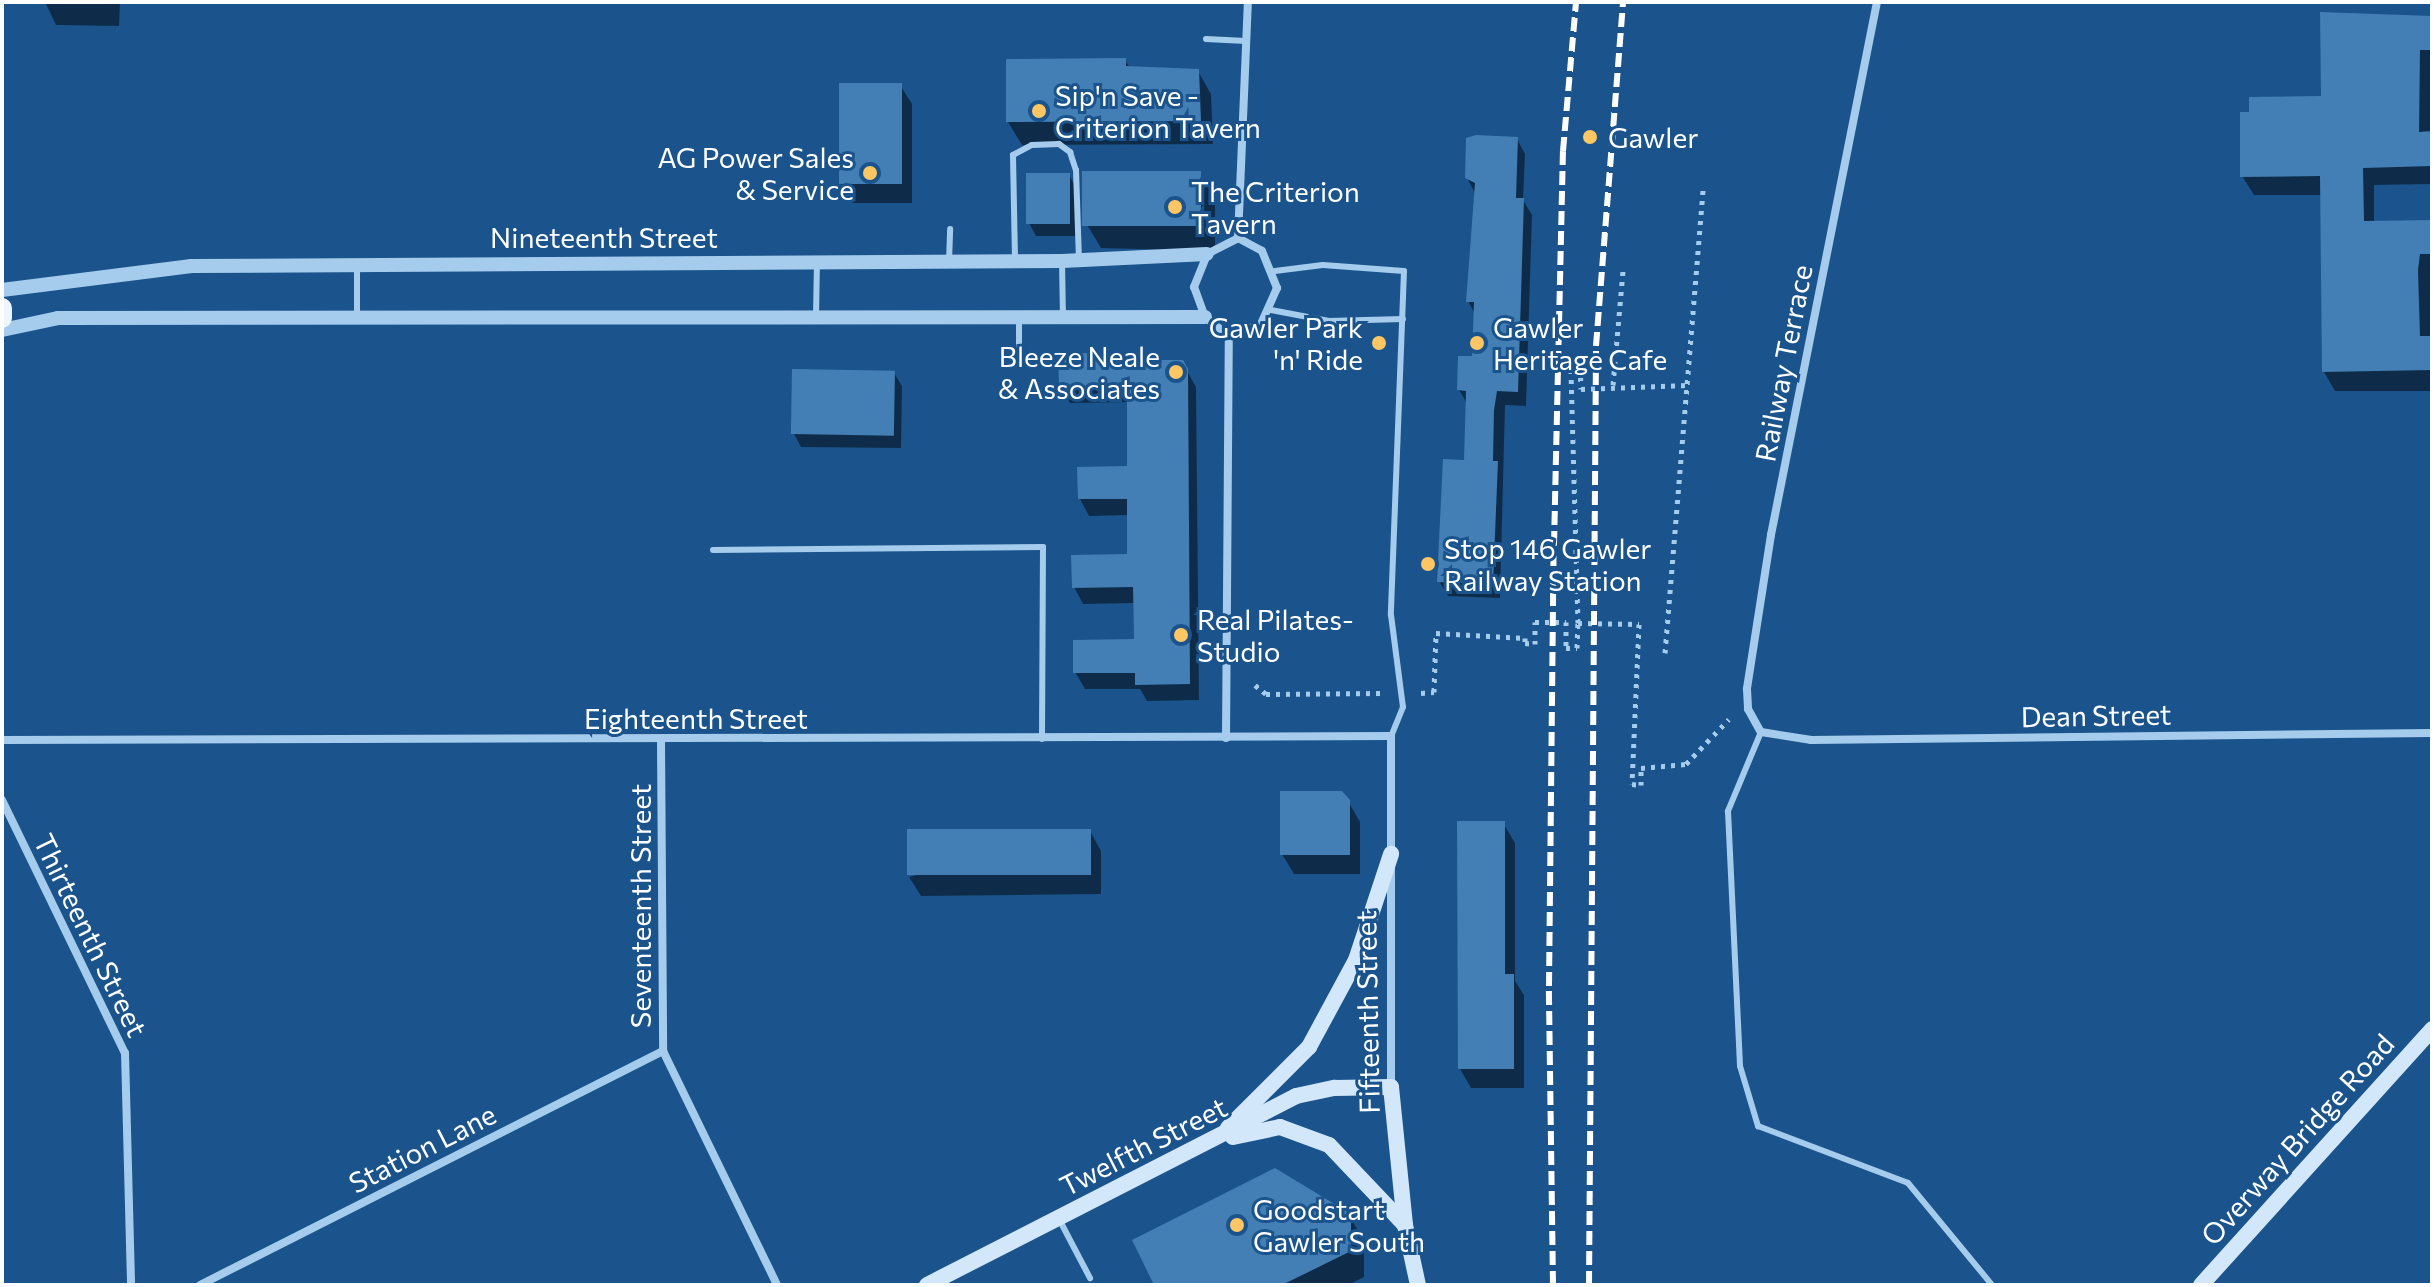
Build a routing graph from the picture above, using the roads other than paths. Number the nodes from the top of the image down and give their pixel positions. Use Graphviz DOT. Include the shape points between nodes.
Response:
graph roads {
  1 [pos="1248,2"];
  2 [pos="1877,2"];
  3 [pos="1206,39"];
  4 [pos="1246,41"];
  5 [pos="950,229"];
  6 [pos="1238,238"];
  7 [pos="1207,254"];
  8 [pos="1079,260"];
  9 [pos="1016,261"];
  10 [pos="1062,261"];
  11 [pos="817,262"];
  12 [pos="949,262"];
  13 [pos="357,264"];
  14 [pos="1275,271"];
  15 [pos="2,290"];
  16 [pos="2,308"];
  17 [pos="1271,310"];
  18 [pos="816,317"];
  19 [pos="1019,317"];
  20 [pos="1063,317"];
  21 [pos="1205,317"];
  22 [pos="2,318"];
  23 [pos="357,319"];
  24 [pos="1403,319"];
  25 [pos="2,330"];
  26 [pos="1229,336"];
  27 [pos="1019,365"];
  28 [pos="713,550"];
  29 [pos="1761,732"];
  30 [pos="2432,733"];
  31 [pos="1391,736"];
  32 [pos="1226,738"];
  33 [pos="1042,739"];
  34 [pos="2,740"];
  35 [pos="661,741"];
  36 [pos="2,800"];
  37 [pos="1391,854"];
  38 [pos="2432,1029"];
  39 [pos="663,1051"];
  40 [pos="1391,1087"];
  41 [pos="1215,1140"];
  42 [pos="1059,1219"];
  43 [pos="1405,1225"];
  44 [pos="1090,1278"];
  45 [pos="131,1285"];
  46 [pos="200,1285"];
  47 [pos="777,1285"];
  48 [pos="927,1285"];
  49 [pos="1418,1285"];
  50 [pos="1992,1285"];
  51 [pos="2201,1285"];
  1 -- 4 [label="street"];
  2 -- 29 [label="street, Railway Terrace" via="1771,535 1748,709"];
  3 -- 4 [label="lane"];
  4 -- 6 [label="street"];
  5 -- 12 [label="lane"];
  6 -- 7 [label="street"];
  6 -- 14 [label="street" via="1262,251"];
  7 -- 8 [label="street, Nineteenth Street"];
  7 -- 21 [label="street" via="1194,287"];
  8 -- 9 [label="lane" via="1076,170 1070,152 1059,144 1032,145 1013,155"];
  8 -- 10 [label="street, Nineteenth Street"];
  9 -- 10 [label="street, Nineteenth Street"];
  9 -- 12 [label="street, Nineteenth Street"];
  10 -- 20 [label="lane"];
  11 -- 12 [label="street, Nineteenth Street"];
  11 -- 13 [label="street, Nineteenth Street"];
  11 -- 18 [label="lane"];
  13 -- 15 [label="street, Nineteenth Street" via="191,266"];
  13 -- 23 [label="lane"];
  14 -- 17 [label="street"];
  14 -- 24 [label="lane" via="1323,265 1404,271"];
  16 -- 22 [label="main road"];
  17 -- 24 [label="lane" via="1329,321"];
  17 -- 26 [label="street" via="1251,330"];
  18 -- 19 [label="street"];
  18 -- 23 [label="street"];
  19 -- 20 [label="street"];
  19 -- 27 [label="lane"];
  20 -- 21 [label="street"];
  21 -- 26 [label="street"];
  23 -- 25 [label="street" via="58,318"];
  24 -- 31 [label="lane" via="1391,633 1403,707"];
  26 -- 32 [label="street"];
  28 -- 33 [label="lane" via="1043,547"];
  29 -- 30 [label="street, Dean Street" via="1811,740"];
  29 -- 50 [label="lane" via="1728,811 1740,1066 1758,1126 1908,1183"];
  31 -- 32 [label="street, Eighteenth Street"];
  31 -- 37 [label="street, Fifteenth Street"];
  32 -- 33 [label="street, Eighteenth Street"];
  33 -- 35 [label="street, Eighteenth Street"];
  34 -- 35 [label="street, Eighteenth Street"];
  35 -- 39 [label="street, Seventeenth Street"];
  36 -- 45 [label="street, Thirteenth Street" via="125,1053"];
  37 -- 40 [label="street, Fifteenth Street"];
  37 -- 41 [label="main road" via="1356,960 1309,1047"];
  38 -- 51 [label="main road, Overway Bridge Road"];
  39 -- 46 [label="street, Station Lane"];
  39 -- 47 [label="street, Seventeenth Street"];
  40 -- 41 [label="main road, Twelfth Street" via="1335,1088 1296,1096"];
  40 -- 43 [label="main road, Fifteenth Street"];
  41 -- 42 [label="main road, Twelfth Street"];
  41 -- 43 [label="main road" via="1280,1127 1329,1145"];
  42 -- 44 [label="lane"];
  42 -- 48 [label="main road, Twelfth Street"];
  43 -- 49 [label="main road, Fifteenth Street"];
}
